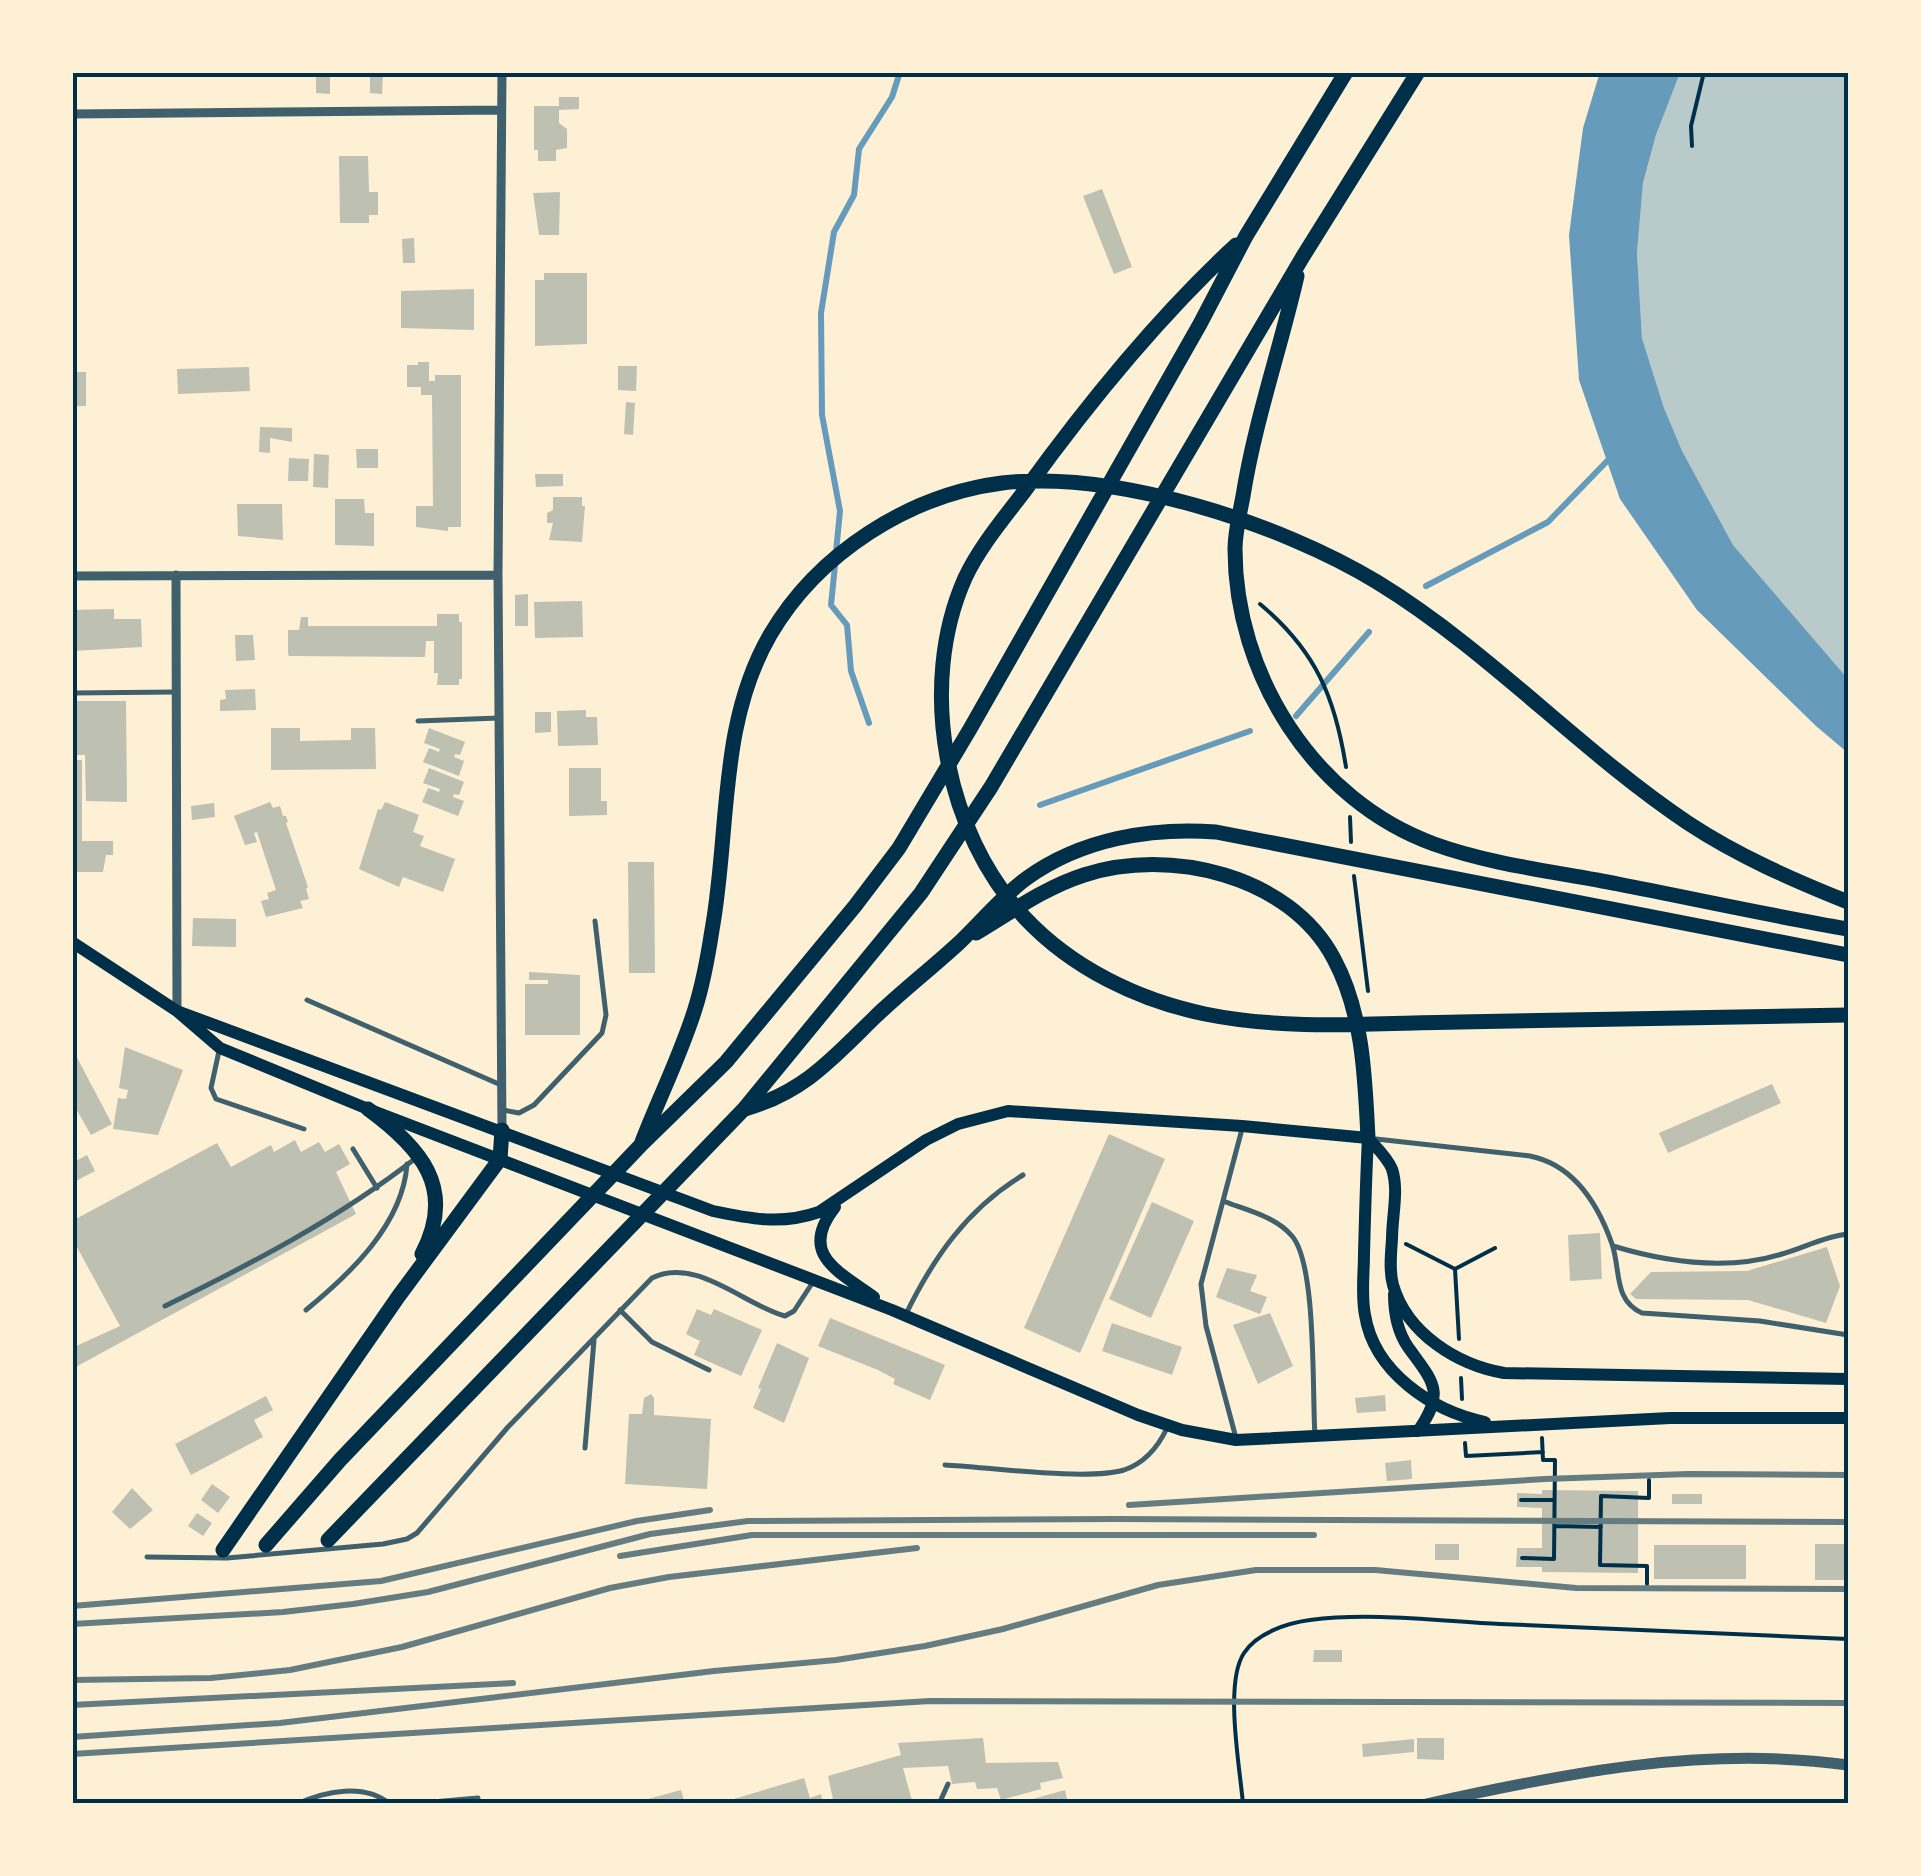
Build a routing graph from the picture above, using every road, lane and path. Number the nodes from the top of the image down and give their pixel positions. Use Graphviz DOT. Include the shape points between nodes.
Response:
graph roads {
  1 [pos="502,72"];
  2 [pos="1346,72"];
  3 [pos="1418,72"];
  4 [pos="1704,72"];
  5 [pos="501,110"];
  6 [pos="72,114"];
  7 [pos="1692,146"];
  8 [pos="1246,236"];
  9 [pos="1302,258"];
  10 [pos="176,575"];
  11 [pos="72,576"];
  12 [pos="498,576"];
  13 [pos="176,692"];
  14 [pos="72,693"];
  15 [pos="499,718"];
  16 [pos="418,720"];
  17 [pos="1848,902"];
  18 [pos="595,922"];
  19 [pos="1848,929"];
  20 [pos="960,942"];
  21 [pos="73,944"];
  22 [pos="1848,955"];
  23 [pos="306,1000"];
  24 [pos="177,1011"];
  25 [pos="1848,1015"];
  26 [pos="220,1048"];
  27 [pos="503,1086"];
  28 [pos="368,1109"];
  29 [pos="744,1109"];
  30 [pos="502,1110"];
  31 [pos="1242,1126"];
  32 [pos="304,1129"];
  33 [pos="502,1130"];
  34 [pos="1368,1138"];
  35 [pos="640,1146"];
  36 [pos="353,1149"];
  37 [pos="500,1159"];
  38 [pos="413,1160"];
  39 [pos="1023,1176"];
  40 [pos="377,1188"];
  41 [pos="840,1200"];
  42 [pos="1223,1201"];
  43 [pos="1392,1234"];
  44 [pos="1848,1234"];
  45 [pos="1613,1246"];
  46 [pos="1495,1248"];
  47 [pos="814,1280"];
  48 [pos="1394,1287"];
  49 [pos="398,1297"];
  50 [pos="165,1306"];
  51 [pos="306,1310"];
  52 [pos="620,1310"];
  53 [pos="898,1313"];
  54 [pos="1848,1335"];
  55 [pos="594,1337"];
  56 [pos="709,1370"];
  57 [pos="1848,1380"];
  58 [pos="1434,1404"];
  59 [pos="1848,1418"];
  60 [pos="1169,1426"];
  61 [pos="1501,1426"];
  62 [pos="1418,1431"];
  63 [pos="1315,1438"];
  64 [pos="1236,1440"];
  65 [pos="585,1448"];
  66 [pos="1543,1452"];
  67 [pos="1466,1456"];
  68 [pos="1543,1460"];
  69 [pos="945,1464"];
  70 [pos="1650,1480"];
  71 [pos="1520,1500"];
  72 [pos="1554,1500"];
  73 [pos="1554,1526"];
  74 [pos="1601,1527"];
  75 [pos="328,1540"];
  76 [pos="266,1544"];
  77 [pos="224,1550"];
  78 [pos="148,1556"];
  79 [pos="1522,1558"];
  80 [pos="1647,1584"];
  81 [pos="1848,1639"];
  82 [pos="1848,1765"];
  83 [pos="948,1784"];
  84 [pos="478,1798"];
  85 [pos="297,1804"];
  86 [pos="390,1804"];
  87 [pos="410,1804"];
  88 [pos="939,1804"];
  89 [pos="1243,1804"];
  90 [pos="1426,1804"];
  1 -- 5 [label="street"];
  2 -- 8 [label="highway"];
  3 -- 9 [label="highway"];
  4 -- 7 [label="path"];
  5 -- 6 [label="street"];
  5 -- 12 [label="street"];
  8 -- 25 [label="highway" via="1164,315 1063,438 966,578 949,628 942,720 968,825 1007,898 1061,950 1104,978 1206,1014 1286,1024"];
  8 -- 35 [label="highway" via="899,848 798,980"];
  9 -- 19 [label="highway" via="1256,427 1235,544 1248,642 1294,736 1366,807 1431,843"];
  9 -- 29 [label="highway" via="960,837 922,893"];
  10 -- 11 [label="street"];
  10 -- 12 [label="street"];
  10 -- 13 [label="street"];
  12 -- 15 [label="street"];
  13 -- 14 [label="lane"];
  13 -- 24 [label="street"];
  15 -- 16 [label="lane"];
  15 -- 27 [label="street"];
  17 -- 35 [label="highway" via="1690,824 1432,617 1329,556 1265,528 1110,488 1040,482 962,490 888,520 816,575 771,634 738,709 700,989"];
  18 -- 30 [label="lane" via="606,1014 602,1034 534,1105 519,1113"];
  20 -- 22 [label="highway" via="1044,868 1125,836 1182,829"];
  20 -- 29 [label="highway" via="806,1082"];
  20 -- 34 [label="highway" via="1061,884 1117,866 1206,870 1265,892 1316,933 1335,960 1358,1025"];
  21 -- 24 [label="main road"];
  23 -- 27 [label="lane"];
  24 -- 26 [label="main road"];
  24 -- 33 [label="main road"];
  26 -- 28 [label="main road"];
  26 -- 32 [label="lane" via="211,1088 216,1098"];
  27 -- 30 [label="street"];
  28 -- 37 [label="main road"];
  28 -- 38 [label="highway" via="400,1133"];
  29 -- 75 [label="highway"];
  30 -- 33 [label="street"];
  31 -- 34 [label="main road"];
  31 -- 41 [label="main road" via="1029,1110 990,1114 926,1140"];
  31 -- 42 [label="lane"];
  33 -- 37 [label="highway"];
  33 -- 41 [label="main road" via="713,1210 760,1221 810,1216"];
  34 -- 43 [label="main road" via="1392,1170"];
  34 -- 45 [label="lane" via="1544,1159 1584,1188"];
  34 -- 58 [label="main road" via="1365,1316 1389,1366"];
  35 -- 76 [label="highway"];
  36 -- 40 [label="lane"];
  37 -- 47 [label="main road"];
  37 -- 49 [label="highway"];
  38 -- 40 [label="lane"];
  38 -- 49 [label="highway" via="434,1191 436,1221"];
  38 -- 51 [label="lane" via="392,1217"];
  39 -- 53 [label="lane" via="966,1219"];
  40 -- 50 [label="lane"];
  41 -- 53 [label="main road" via="820,1231 821,1249 832,1266"];
  42 -- 63 [label="lane" via="1271,1220 1300,1248"];
  42 -- 64 [label="lane" via="1202,1273 1202,1304"];
  43 -- 46 [label="path" via="1455,1269"];
  43 -- 48 [label="main road"];
  44 -- 45 [label="lane" via="1746,1261 1664,1260"];
  45 -- 54 [label="lane" via="1623,1298 1642,1313 1760,1320"];
  47 -- 52 [label="lane" via="785,1316 676,1272 652,1278"];
  47 -- 53 [label="main road"];
  48 -- 57 [label="main road" via="1405,1310 1437,1344 1483,1370"];
  48 -- 58 [label="main road" via="1400,1332 1430,1376"];
  49 -- 77 [label="highway"];
  52 -- 55 [label="lane"];
  52 -- 56 [label="lane" via="652,1342"];
  53 -- 60 [label="main road"];
  55 -- 65 [label="lane"];
  55 -- 78 [label="lane" via="407,1539 227,1558"];
  58 -- 61 [label="main road"];
  58 -- 62 [label="main road"];
  59 -- 61 [label="main road"];
  60 -- 64 [label="main road"];
  60 -- 69 [label="lane" via="1149,1455 1122,1471"];
  61 -- 62 [label="main road"];
  62 -- 63 [label="main road"];
  63 -- 64 [label="main road"];
  66 -- 67 [label="path"];
  68 -- 72 [label="path" via="1554,1460"];
  70 -- 74 [label="path" via="1650,1498 1601,1496"];
  71 -- 72 [label="path"];
  72 -- 73 [label="path"];
  73 -- 74 [label="path"];
  73 -- 79 [label="path" via="1554,1558"];
  74 -- 80 [label="path" via="1600,1565 1647,1566"];
  81 -- 89 [label="path" via="1415,1620 1326,1619 1285,1626 1256,1641 1238,1667"];
  82 -- 90 [label="street" via="1756,1758 1652,1762"];
  83 -- 88 [label="lane"];
  84 -- 87 [label="lane"];
  85 -- 86 [label="lane" via="358,1791 374,1792"];
}
